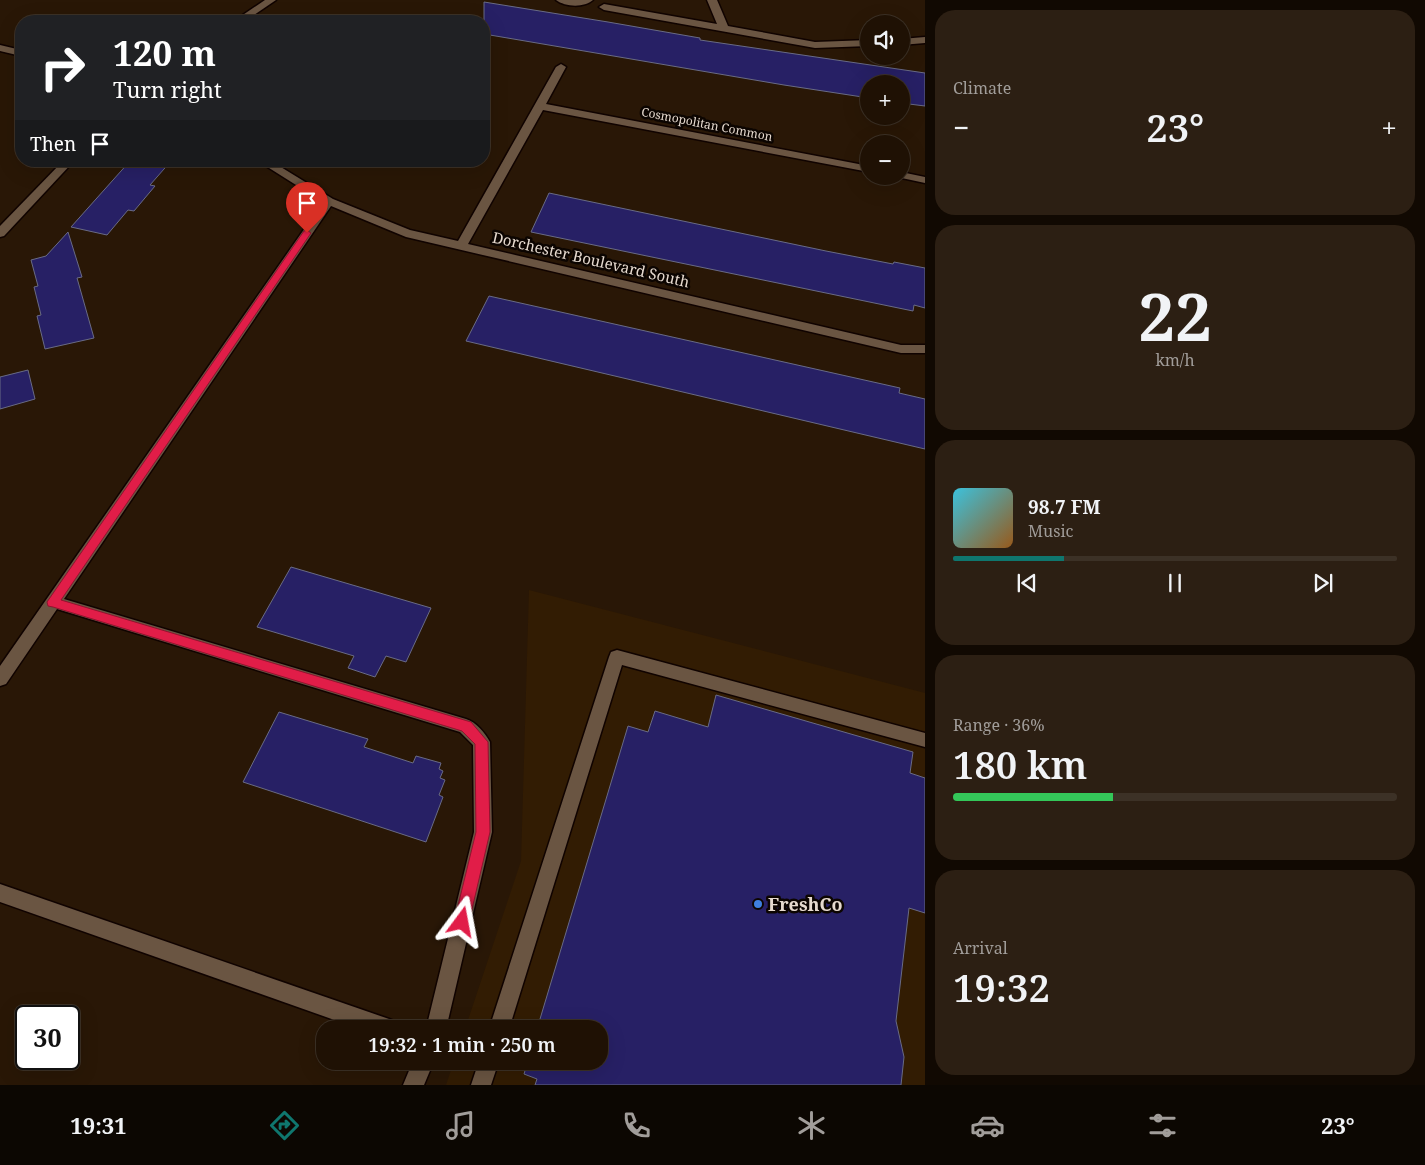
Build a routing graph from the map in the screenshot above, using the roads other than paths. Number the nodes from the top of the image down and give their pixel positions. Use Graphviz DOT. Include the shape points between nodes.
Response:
graph roads {
  1 [pos="272,0"];
  2 [pos="561,0"];
  3 [pos="588,0"];
  4 [pos="712,0"];
  5 [pos="604,7"];
  6 [pos="248,15"];
  7 [pos="724,29"];
  8 [pos="925,40"];
  9 [pos="910,41"];
  10 [pos="860,43"];
  11 [pos="0,48"];
  12 [pos="15,52"];
  13 [pos="562,67"];
  14 [pos="540,106"];
  15 [pos="63,167"];
  16 [pos="273,167"];
  17 [pos="860,167"];
  18 [pos="910,177"];
  19 [pos="925,180"];
  20 [pos="329,201"];
  21 [pos="0,233"];
  22 [pos="461,246"];
  23 [pos="925,349"];
  24 [pos="53,602"];
  25 [pos="0,679"];
  26 [pos="925,740"];
  27 [pos="0,893"];
  28 [pos="363,1020"];
  29 [pos="438,1020"];
  30 [pos="502,1020"];
  31 [pos="420,1070"];
  32 [pos="486,1070"];
  33 [pos="412,1085"];
  34 [pos="481,1085"];
  1 -- 6 [label="street"];
  2 -- 3 [label="street" via="580,3"];
  4 -- 7 [label="street"];
  5 -- 7 [label="street"];
  7 -- 10 [label="street" via="815,45"];
  8 -- 9 [label="street"];
  11 -- 12 [label="street"];
  13 -- 14 [label="street"];
  14 -- 17 [label="street, Cosmopolitan Common"];
  14 -- 22 [label="street"];
  15 -- 21 [label="street"];
  16 -- 20 [label="street, Dorchester Boulevard South"];
  18 -- 19 [label="street"];
  20 -- 22 [label="street, Dorchester Boulevard South" via="406,233"];
  20 -- 24 [label="street"];
  22 -- 23 [label="street, Dorchester Boulevard South" via="901,349"];
  24 -- 25 [label="street"];
  24 -- 29 [label="street" via="466,726 481,742 483,832"];
  26 -- 30 [label="street" via="617,656"];
  27 -- 28 [label="street"];
  31 -- 33 [label="street"];
  32 -- 34 [label="street"];
}
